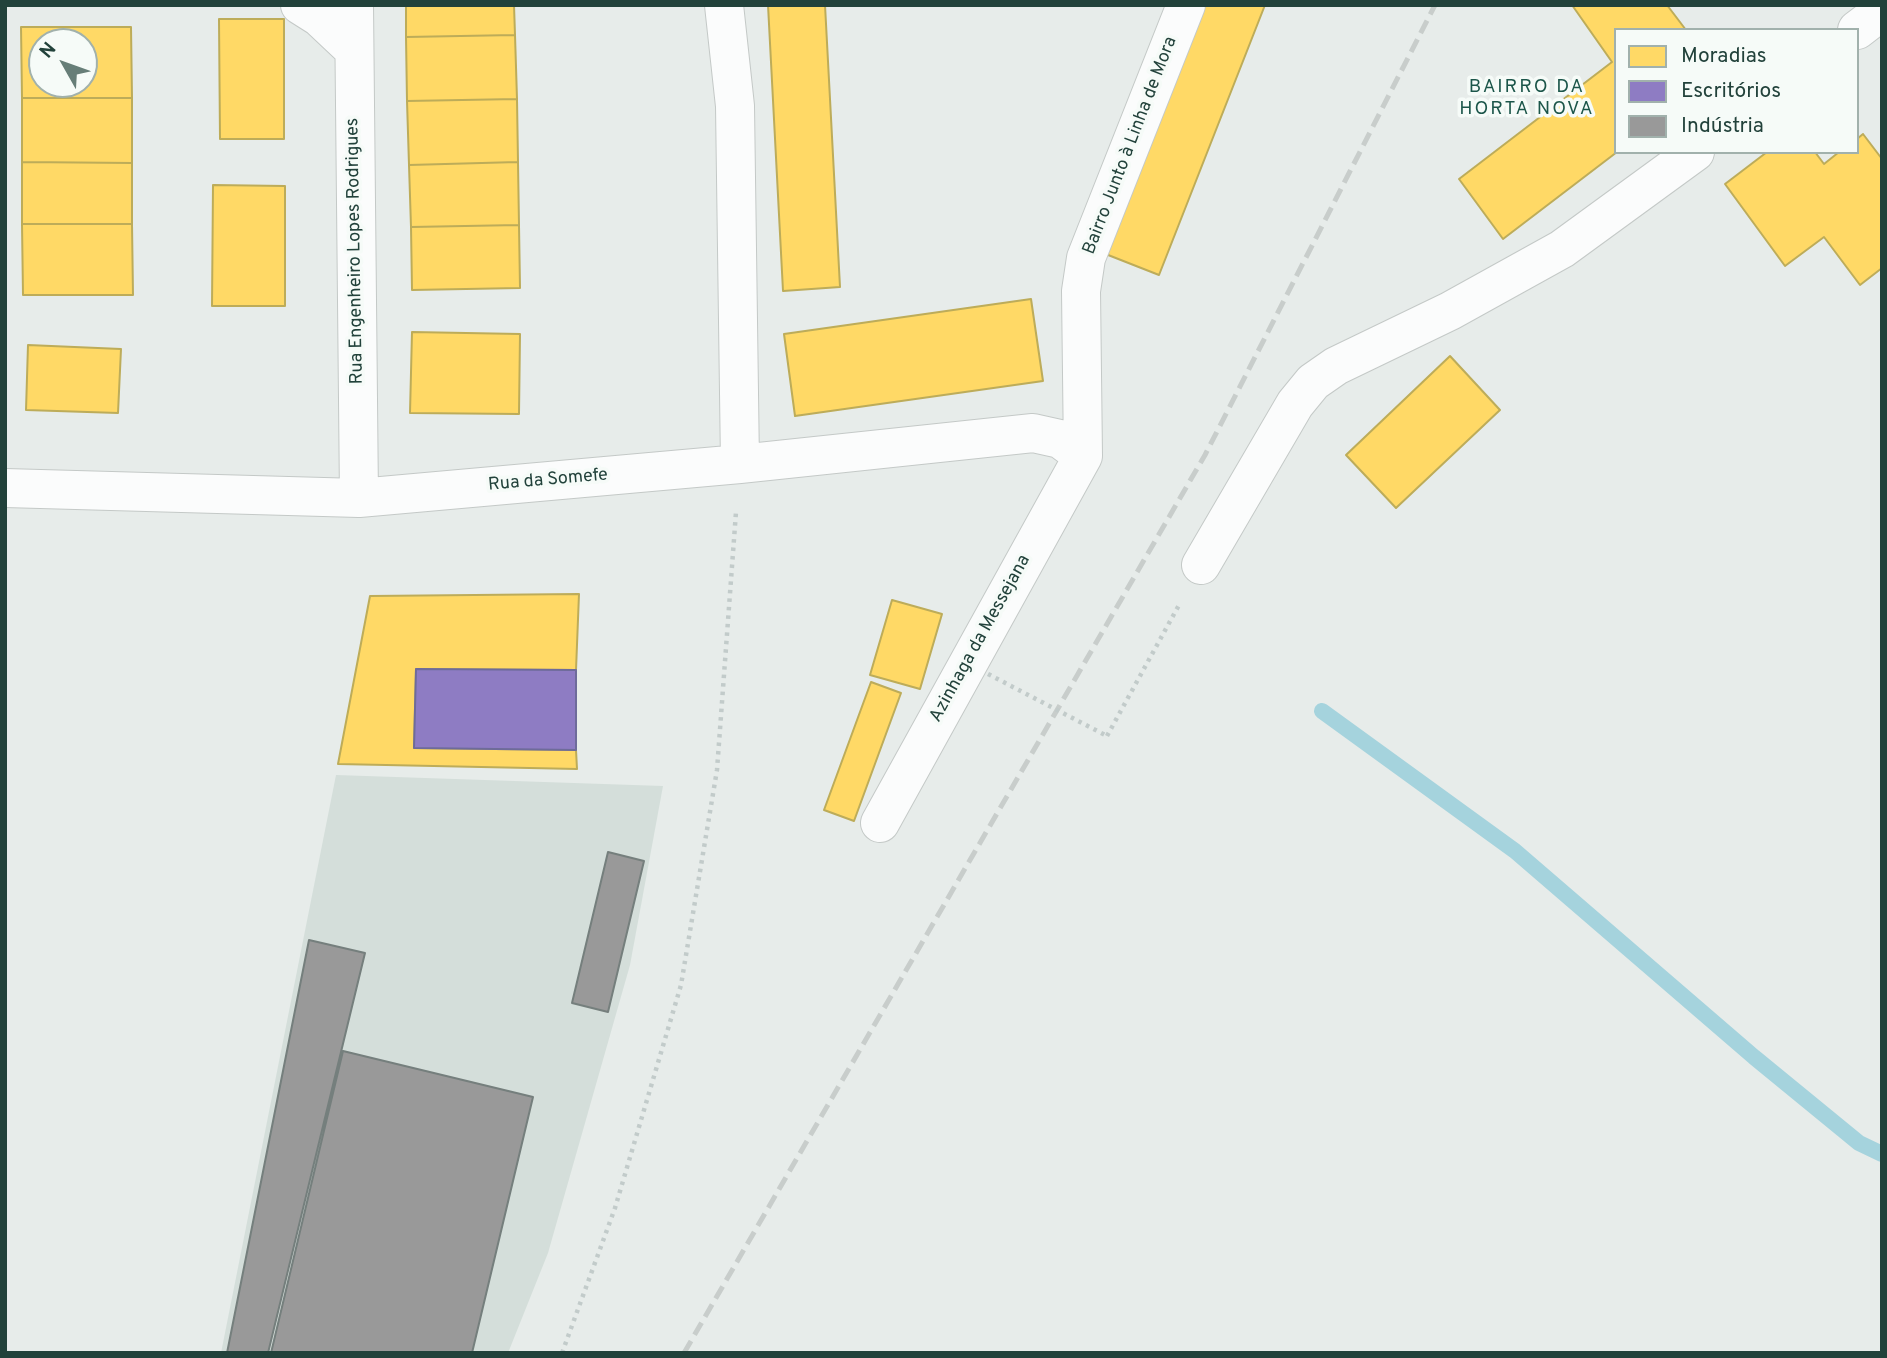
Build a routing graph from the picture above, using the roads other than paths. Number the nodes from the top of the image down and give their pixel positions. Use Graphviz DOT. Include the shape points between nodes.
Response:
graph roads {
  1 [pos="300,5"];
  2 [pos="354,5"];
  3 [pos="724,5"];
  4 [pos="1186,5"];
  5 [pos="1882,10"];
  6 [pos="1859,28"];
  7 [pos="354,50"];
  8 [pos="1692,154"];
  9 [pos="1083,456"];
  10 [pos="740,464"];
  11 [pos="5,488"];
  12 [pos="359,498"];
  13 [pos="1200,565"];
  14 [pos="880,823"];
  1 -- 7 [label="street"];
  2 -- 7 [label="street, Rua Engenheiro Lopes Rodrigues"];
  3 -- 10 [label="street" via="735,106"];
  4 -- 9 [label="street, Bairro Junto à Linha de Mora" via="1086,258 1081,291"];
  5 -- 6 [label="street"];
  7 -- 12 [label="street, Rua Engenheiro Lopes Rodrigues"];
  8 -- 13 [label="street" via="1562,249 1313,382 1295,404"];
  9 -- 10 [label="street, Rua da Somefe" via="1060,439 1033,433"];
  9 -- 14 [label="street, Azinhaga da Messejana"];
  10 -- 12 [label="street, Rua da Somefe"];
  11 -- 12 [label="street, Rua da Somefe"];
}
